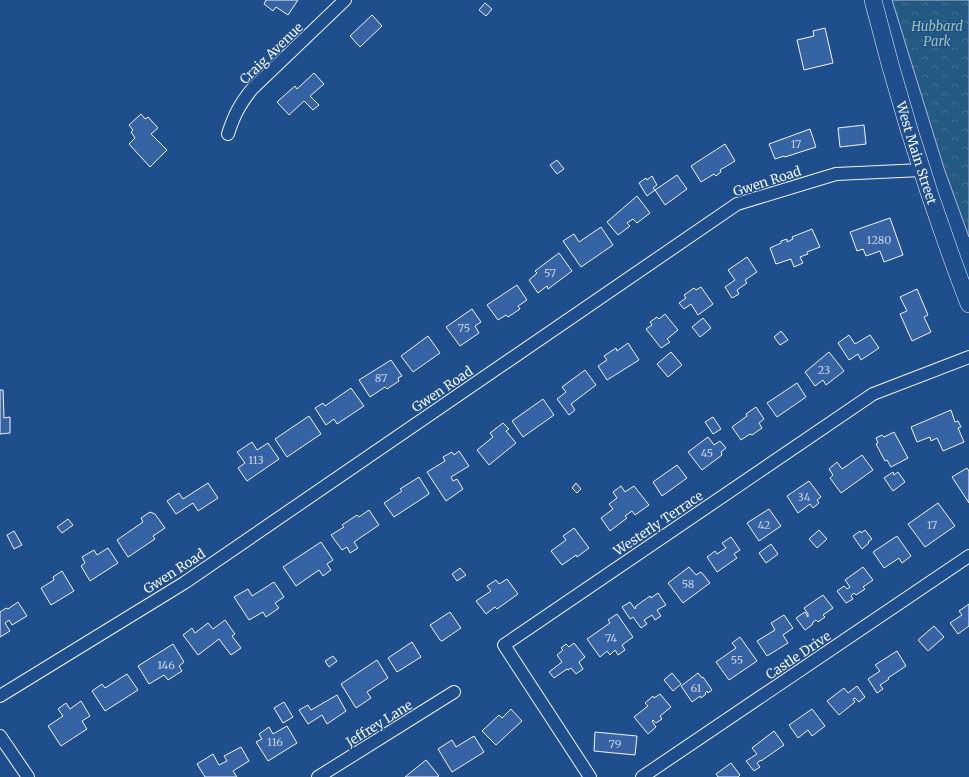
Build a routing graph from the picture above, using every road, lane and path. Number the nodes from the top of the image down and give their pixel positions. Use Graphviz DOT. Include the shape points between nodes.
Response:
graph roads {
  1 [pos="345,0"];
  2 [pos="873,0"];
  3 [pos="228,134"];
  4 [pos="922,170"];
  5 [pos="969,304"];
  6 [pos="969,358"];
  7 [pos="969,556"];
  8 [pos="454,692"];
  9 [pos="0,696"];
  10 [pos="0,736"];
  11 [pos="28,777"];
  12 [pos="318,777"];
  13 [pos="590,777"];
  14 [pos="642,777"];
  1 -- 3 [label="street, Craig Avenue" via="252,89 233,117"];
  2 -- 4 [label="main road, West Main Street"];
  4 -- 5 [label="main road, West Main Street"];
  4 -- 9 [label="street, Gwen Road" via="836,174 737,204 184,583"];
  6 -- 13 [label="street, Westerly Terrace" via="873,394 504,645"];
  7 -- 14 [label="street, Castle Drive"];
  8 -- 12 [label="street, Jeffrey Lane"];
  10 -- 11 [label="street"];
}
